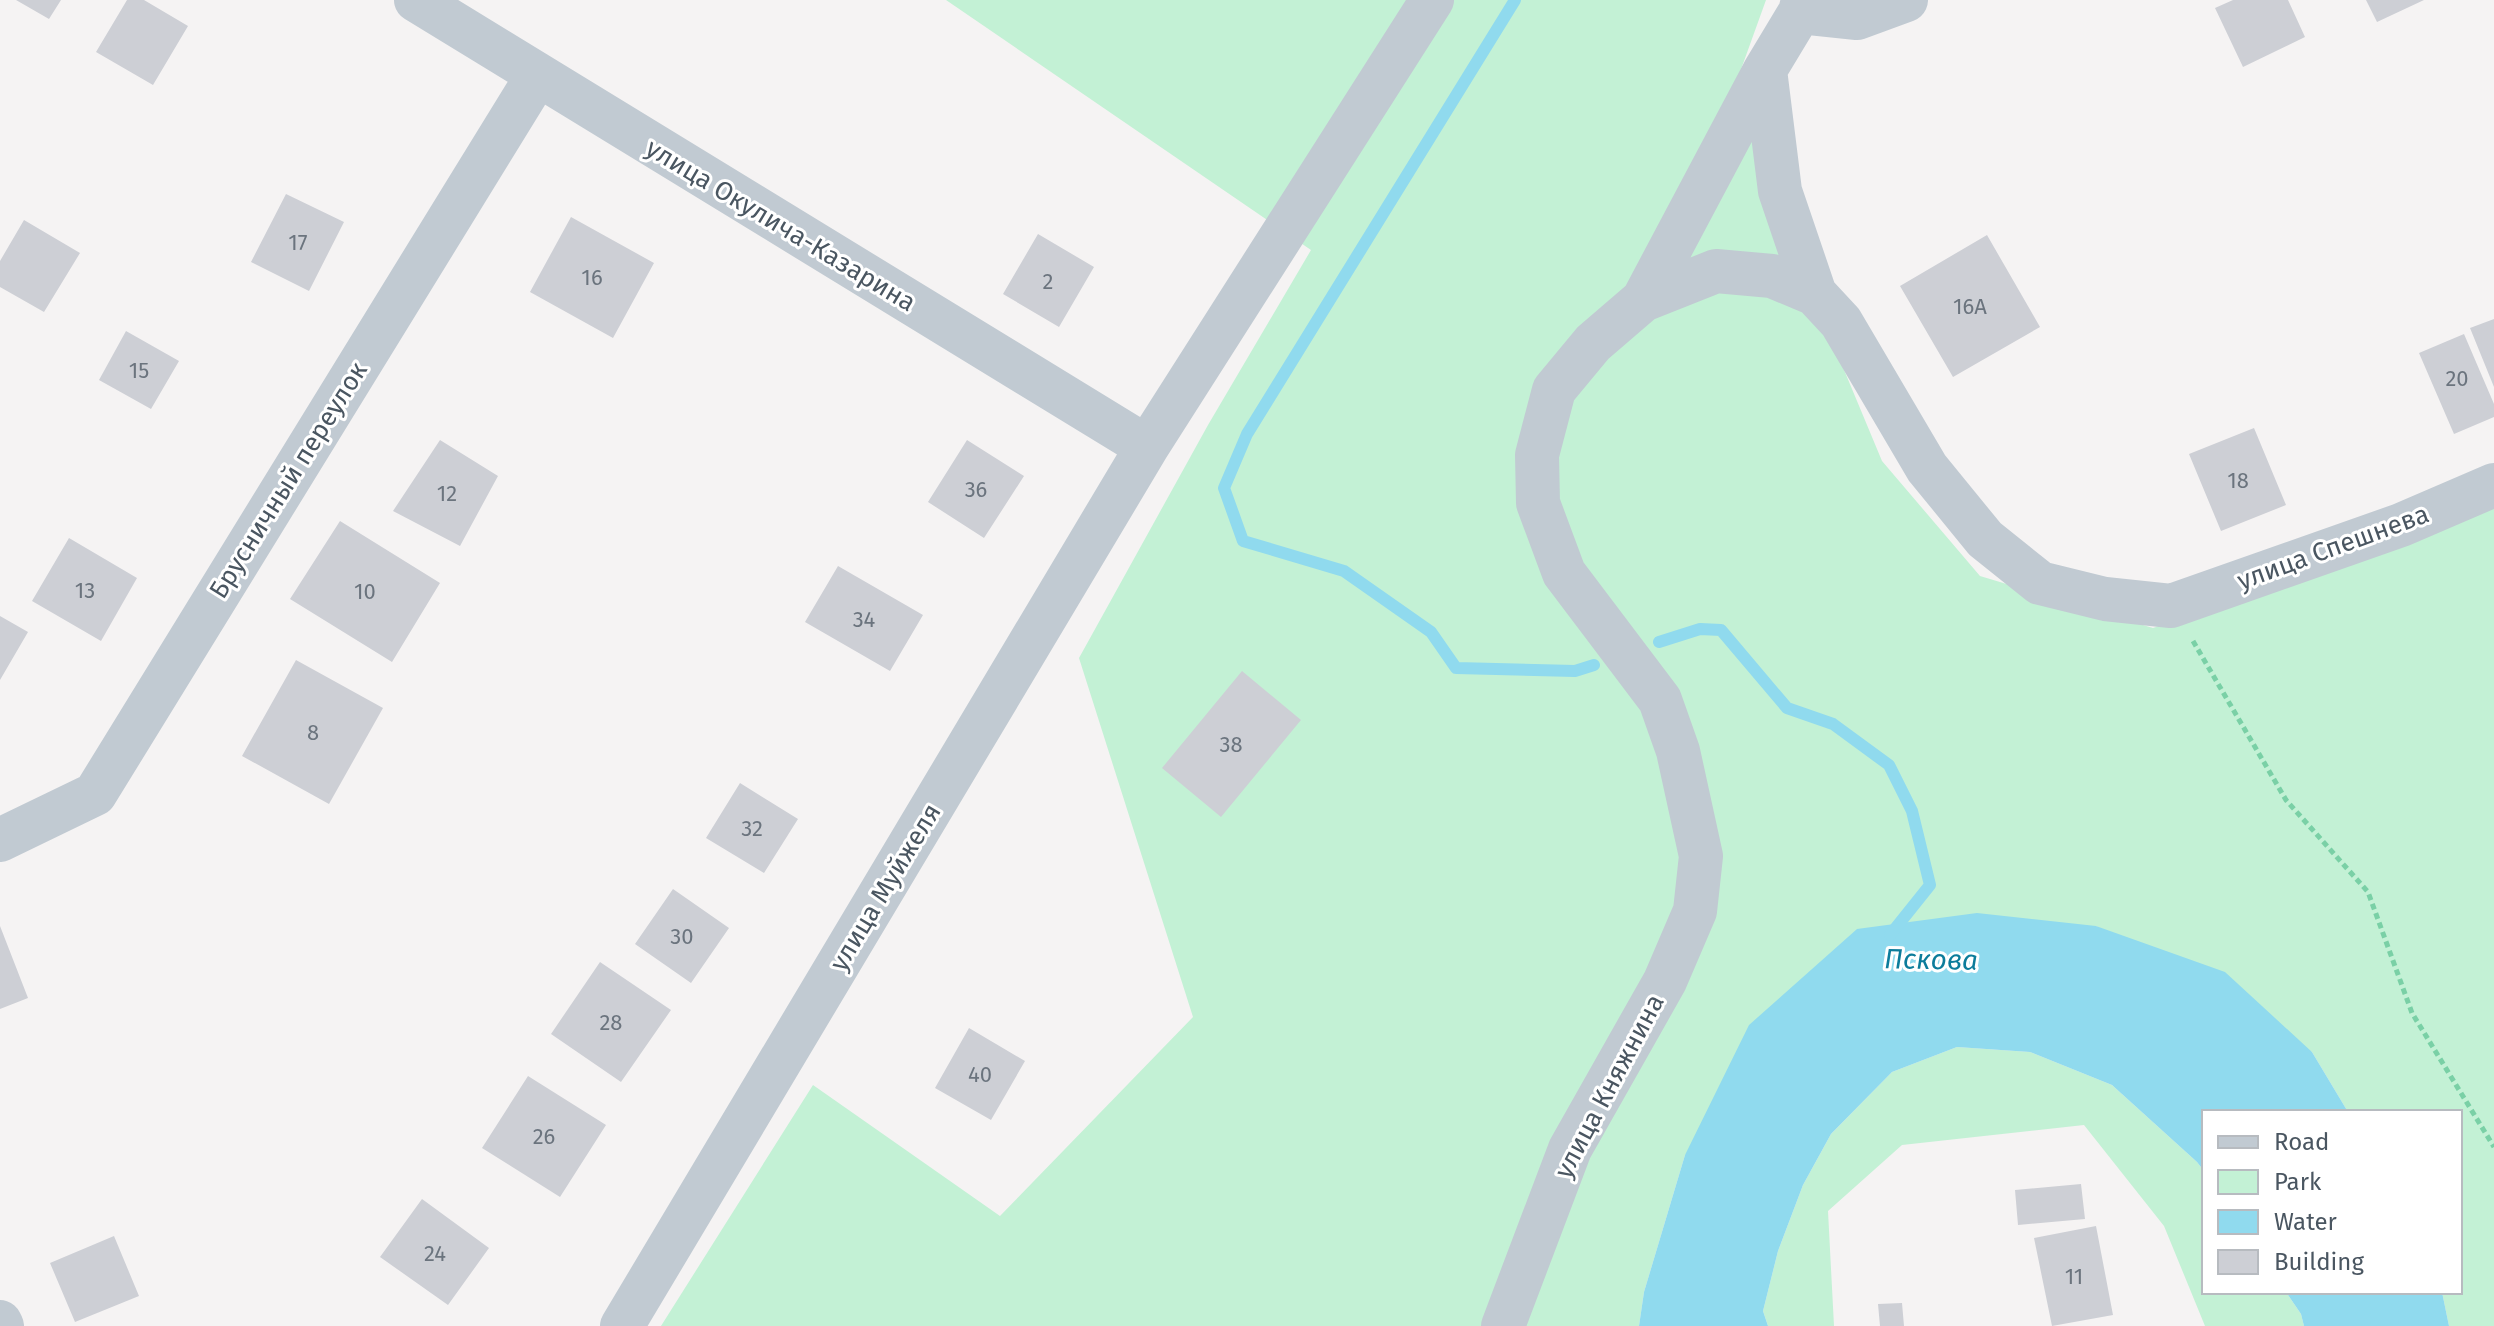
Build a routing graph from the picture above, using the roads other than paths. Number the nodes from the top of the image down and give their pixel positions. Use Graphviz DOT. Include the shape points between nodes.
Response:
graph roads {
  1 [pos="416,0"];
  2 [pos="1432,0"];
  3 [pos="1906,0"];
  4 [pos="1801,6"];
  5 [pos="1765,70"];
  6 [pos="537,76"];
  7 [pos="1815,294"];
  8 [pos="1643,300"];
  9 [pos="1147,447"];
  10 [pos="2494,485"];
  11 [pos="0,840"];
  12 [pos="622,1326"];
  13 [pos="1503,1326"];
  1 -- 6 [label="street, улица Окулича-Казарина"];
  2 -- 9 [label="street, улица Муйжеля"];
  3 -- 4 [label="street" via="1857,18"];
  4 -- 5 [label="street"];
  5 -- 7 [label="street" via="1780,191"];
  5 -- 8 [label="street"];
  6 -- 9 [label="street, улица Окулича-Казарина"];
  6 -- 11 [label="street, Брусничный переулок" via="95,794"];
  7 -- 8 [label="street" via="1772,276 1716,271"];
  7 -- 10 [label="street, улица Спешнева" via="1841,322 1927,468 1985,539 2040,583 2105,599 2171,606 2401,525"];
  8 -- 13 [label="street, улица Княжнина" via="1593,343 1554,390 1537,455 1538,503 1564,573 1660,700 1678,751 1701,856 1695,911 1665,981 1570,1149"];
  9 -- 12 [label="street, улица Муйжеля"];
}
